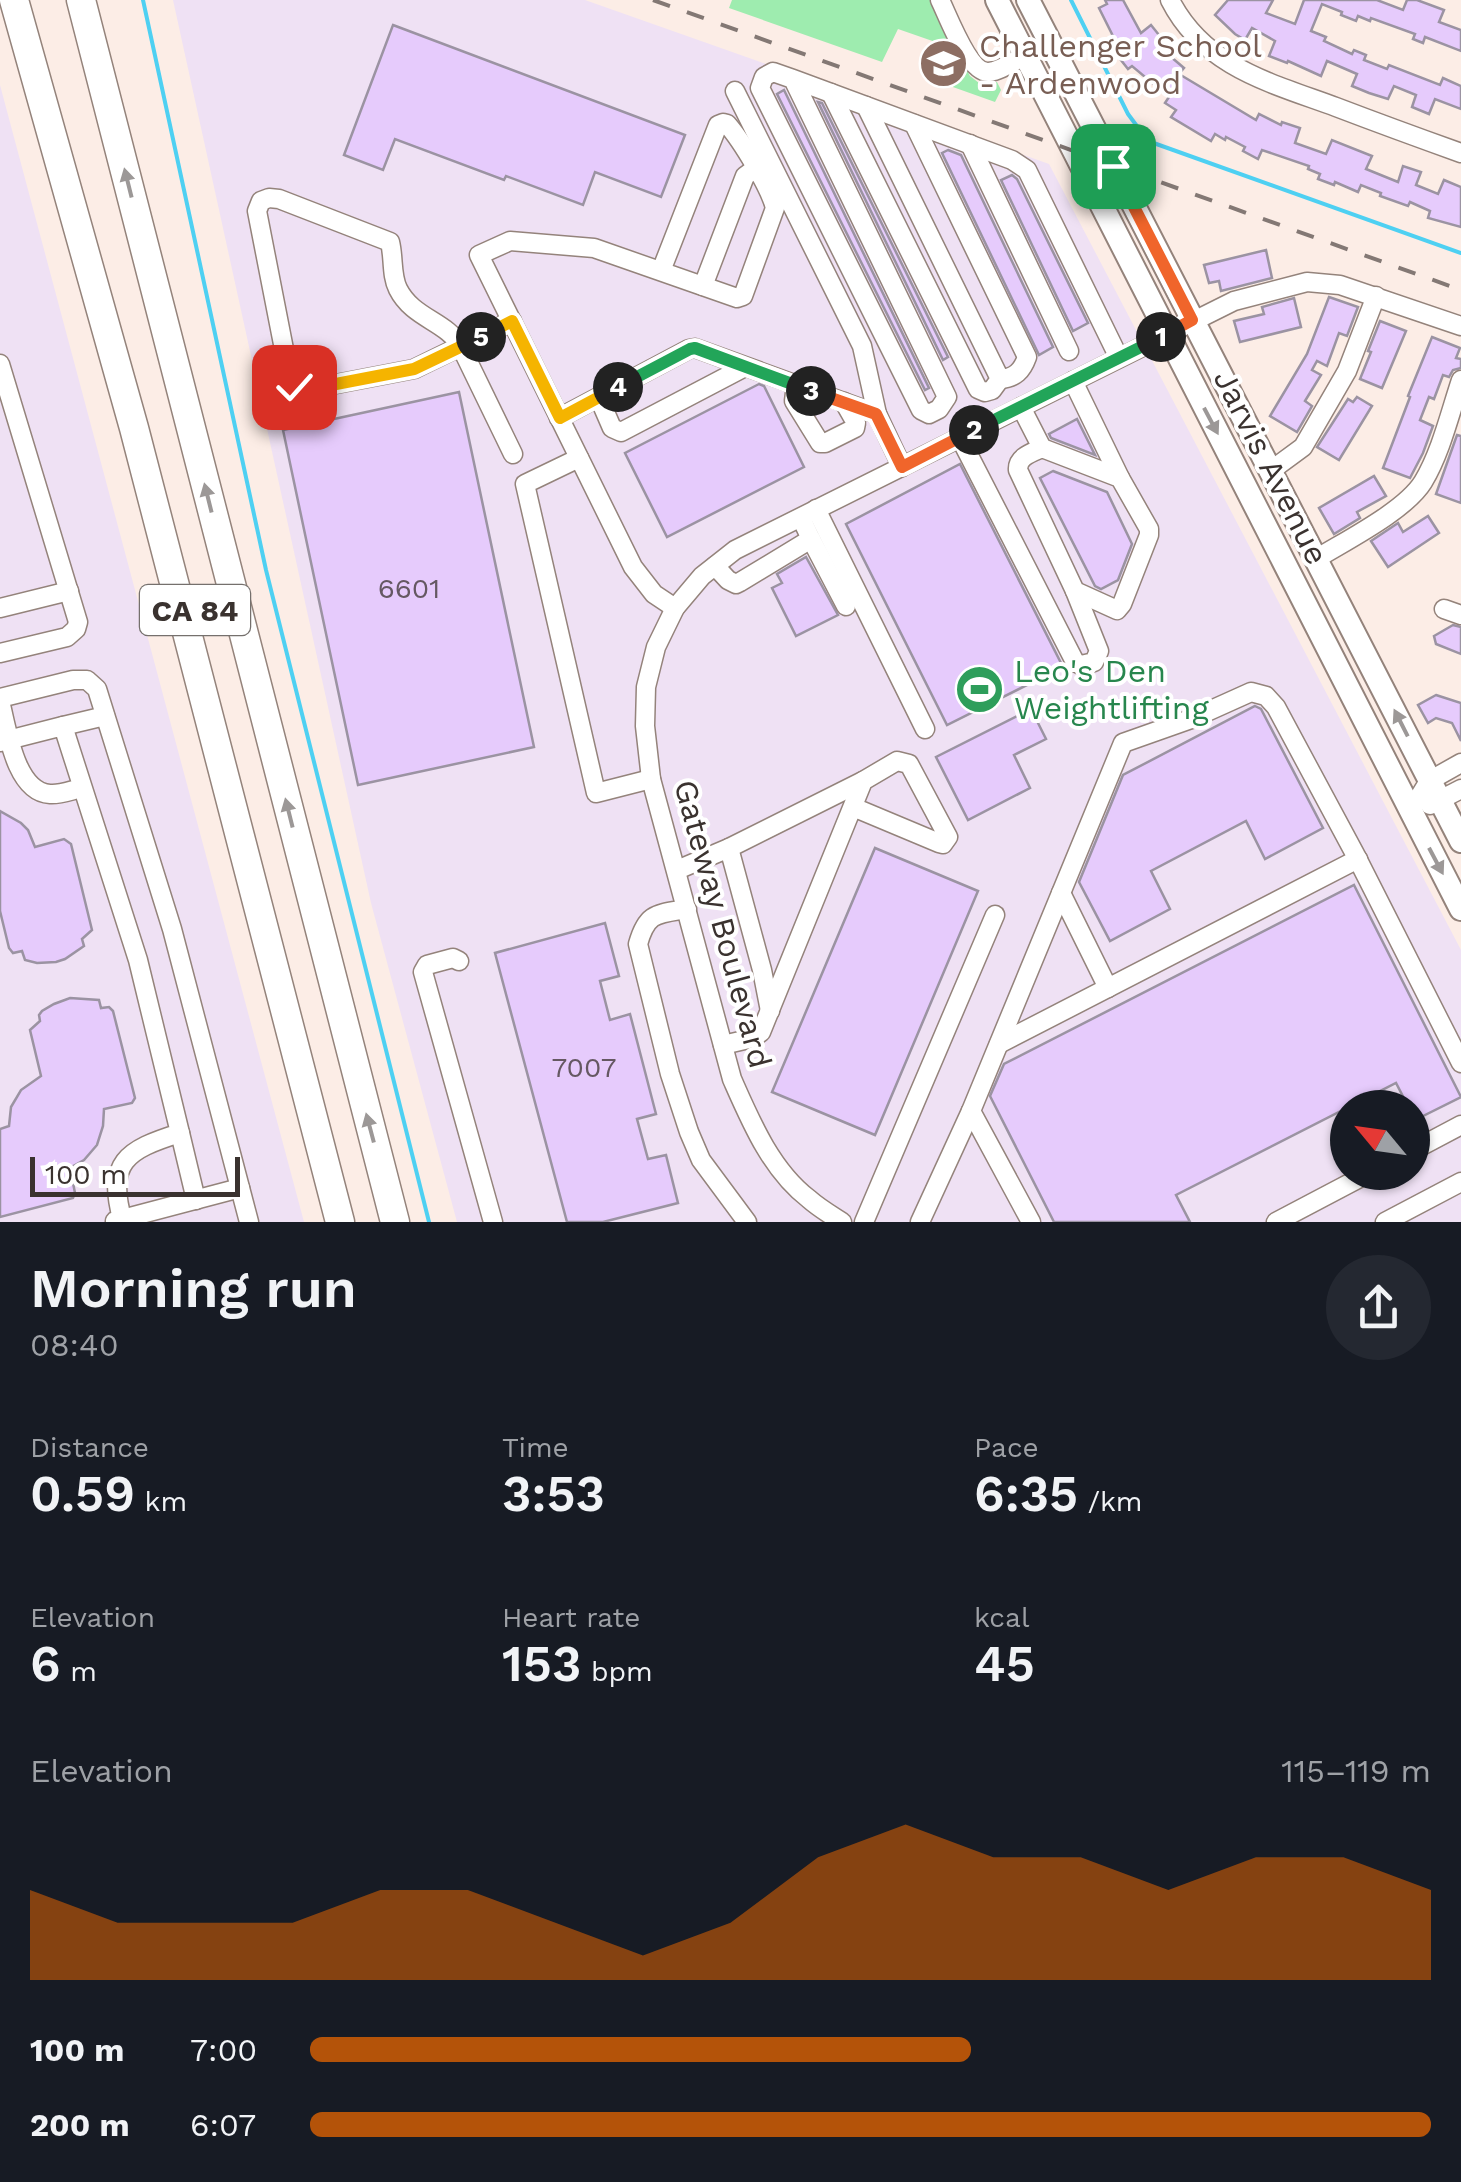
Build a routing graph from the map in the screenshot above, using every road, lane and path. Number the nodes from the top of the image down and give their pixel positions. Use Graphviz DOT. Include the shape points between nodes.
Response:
graph roads {
  1 [pos="14,0"];
  2 [pos="32,0"];
  3 [pos="81,0"];
  4 [pos="940,0"];
  5 [pos="997,0"];
  6 [pos="1028,0"];
  7 [pos="1170,0"];
  8 [pos="1026,55"];
  9 [pos="793,79"];
  10 [pos="735,92"];
  11 [pos="831,93"];
  12 [pos="866,106"];
  13 [pos="914,124"];
  14 [pos="970,144"];
  15 [pos="1461,153"];
  16 [pos="762,163"];
  17 [pos="661,272"];
  18 [pos="703,286"];
  19 [pos="1376,296"];
  20 [pos="1192,320"];
  21 [pos="512,321"];
  22 [pos="1461,326"];
  23 [pos="1166,334"];
  24 [pos="461,347"];
  25 [pos="1069,351"];
  26 [pos="1120,358"];
  27 [pos="0,364"];
  28 [pos="746,366"];
  29 [pos="1000,379"];
  30 [pos="1074,380"];
  31 [pos="1461,380"];
  32 [pos="796,385"];
  33 [pos="598,398"];
  34 [pos="844,402"];
  35 [pos="1021,407"];
  36 [pos="876,414"];
  37 [pos="560,418"];
  38 [pos="960,438"];
  39 [pos="1042,448"];
  40 [pos="513,454"];
  41 [pos="579,458"];
  42 [pos="902,467"];
  43 [pos="1270,472"];
  44 [pos="1120,478"];
  45 [pos="809,514"];
  46 [pos="811,539"];
  47 [pos="1316,559"];
  48 [pos="715,566"];
  49 [pos="69,591"];
  50 [pos="1075,591"];
  51 [pos="846,606"];
  52 [pos="0,608"];
  53 [pos="675,608"];
  54 [pos="0,653"];
  55 [pos="0,699"];
  56 [pos="105,716"];
  57 [pos="63,726"];
  58 [pos="925,729"];
  59 [pos="5,741"];
  60 [pos="1461,762"];
  61 [pos="651,779"];
  62 [pos="863,780"];
  63 [pos="82,788"];
  64 [pos="1461,789"];
  65 [pos="1435,791"];
  66 [pos="853,807"];
  67 [pos="1410,812"];
  68 [pos="1461,841"];
  69 [pos="729,848"];
  70 [pos="1358,859"];
  71 [pos="677,870"];
  72 [pos="1061,893"];
  73 [pos="687,908"];
  74 [pos="1461,909"];
  75 [pos="994,915"];
  76 [pos="460,961"];
  77 [pos="1108,988"];
  78 [pos="770,1012"];
  79 [pos="999,1044"];
  80 [pos="723,1045"];
  81 [pos="1461,1063"];
  82 [pos="971,1111"];
  83 [pos="1461,1126"];
  84 [pos="180,1134"];
  85 [pos="1430,1142"];
  86 [pos="1461,1182"];
  87 [pos="240,1188"];
  88 [pos="1337,1190"];
  89 [pos="196,1200"];
  90 [pos="119,1221"];
  91 [pos="249,1222"];
  92 [pos="340,1222"];
  93 [pos="354,1222"];
  94 [pos="395,1222"];
  95 [pos="493,1222"];
  96 [pos="748,1222"];
  97 [pos="842,1222"];
  98 [pos="864,1222"];
  99 [pos="920,1222"];
  100 [pos="1031,1222"];
  101 [pos="1276,1222"];
  102 [pos="1385,1222"];
  1 -- 92 [label="highway, CA 84" via="134,428"];
  2 -- 93 [label="highway, CA 84"];
  94 -- 3 [label="highway, CA 84, one-way"];
  4 -- 8 [label="street" via="978,70 993,71"];
  5 -- 8 [label="main road, Jarvis Avenue"];
  6 -- 20 [label="main road, Jarvis Avenue"];
  7 -- 15 [label="street" via="1209,49 1248,74"];
  8 -- 23 [label="main road, Jarvis Avenue"];
  9 -- 9 [label="street" via="773,72 760,88 920,410 930,414 947,397"];
  9 -- 11 [label="street"];
  10 -- 16 [label="street"];
  11 -- 12 [label="street"];
  11 -- 29 [label="street" via="978,389 992,390"];
  12 -- 13 [label="street"];
  12 -- 29 [label="street"];
  13 -- 14 [label="street"];
  13 -- 29 [label="street" via="1027,357 1023,369"];
  14 -- 25 [label="street"];
  14 -- 26 [label="street" via="1027,170"];
  16 -- 17 [label="street" via="720,123"];
  16 -- 18 [label="street" via="744,176"];
  16 -- 18 [label="street" via="775,208 745,293 738,298"];
  16 -- 36 [label="street" via="862,346"];
  17 -- 18 [label="street"];
  17 -- 21 [label="street" via="594,248 510,241 479,256"];
  19 -- 20 [label="street, Gateway Boulevard" via="1306,282"];
  19 -- 22 [label="street, Gateway Boulevard"];
  19 -- 43 [label="street" via="1347,371 1303,447"];
  20 -- 23 [label="street, Gateway Boulevard"];
  20 -- 43 [label="main road, Jarvis Avenue"];
  21 -- 24 [label="street"];
  21 -- 37 [label="street"];
  23 -- 26 [label="street, Gateway Boulevard"];
  23 -- 67 [label="main road, Jarvis Avenue, one-way"];
  24 -- 24 [label="street" via="414,369 294,387 257,212 261,202 279,199 390,242 394,278 405,300 455,335"];
  24 -- 40 [label="street"];
  26 -- 30 [label="street, Gateway Boulevard"];
  27 -- 49 [label="street"];
  28 -- 32 [label="street"];
  28 -- 33 [label="street" via="690,349"];
  28 -- 33 [label="street" via="621,432 612,428"];
  30 -- 35 [label="street, Gateway Boulevard"];
  30 -- 44 [label="street"];
  31 -- 47 [label="street" via="1422,485 1395,510"];
  32 -- 34 [label="street"];
  32 -- 34 [label="street" via="794,401 820,444 855,428"];
  33 -- 37 [label="street"];
  34 -- 36 [label="street"];
  35 -- 38 [label="street, Gateway Boulevard"];
  35 -- 39 [label="street"];
  36 -- 42 [label="street"];
  37 -- 41 [label="street"];
  38 -- 42 [label="street, Gateway Boulevard"];
  38 -- 50 [label="street" via="1075,662 1084,665 1100,651"];
  39 -- 44 [label="street"];
  39 -- 50 [label="street" via="1017,466"];
  41 -- 53 [label="street" via="633,568"];
  41 -- 61 [label="street" via="525,484 596,793"];
  42 -- 45 [label="street, Gateway Boulevard"];
  43 -- 47 [label="main road, Jarvis Avenue"];
  44 -- 50 [label="street" via="1150,532 1122,604 1115,611"];
  45 -- 46 [label="street"];
  45 -- 48 [label="street, Gateway Boulevard"];
  45 -- 58 [label="street"];
  46 -- 48 [label="street" via="736,584"];
  46 -- 51 [label="street"];
  65 -- 47 [label="main road, Jarvis Avenue, one-way"];
  48 -- 53 [label="street, Gateway Boulevard"];
  49 -- 52 [label="street"];
  49 -- 54 [label="street" via="76,629"];
  53 -- 61 [label="street, Gateway Boulevard" via="646,687"];
  55 -- 56 [label="street" via="87,680"];
  55 -- 59 [label="street"];
  56 -- 57 [label="street"];
  56 -- 87 [label="street" via="172,929"];
  57 -- 59 [label="street"];
  57 -- 63 [label="street"];
  59 -- 63 [label="street" via="39,791"];
  60 -- 65 [label="street"];
  61 -- 71 [label="street, Gateway Boulevard"];
  62 -- 66 [label="street"];
  62 -- 66 [label="street" via="897,761 909,764 948,840 939,844"];
  62 -- 69 [label="street"];
  63 -- 84 [label="street" via="138,960"];
  64 -- 65 [label="street"];
  65 -- 67 [label="street"];
  65 -- 68 [label="main road, Jarvis Avenue"];
  66 -- 78 [label="street"];
  67 -- 74 [label="main road, Jarvis Avenue, one-way"];
  69 -- 71 [label="street"];
  69 -- 78 [label="street"];
  70 -- 72 [label="street" via="1276,706 1251,692 1123,744"];
  70 -- 77 [label="street"];
  70 -- 81 [label="street"];
  71 -- 73 [label="street, Gateway Boulevard"];
  72 -- 77 [label="street"];
  72 -- 79 [label="street"];
  73 -- 80 [label="street, Gateway Boulevard"];
  73 -- 96 [label="street" via="657,914 643,925 638,944 688,1132"];
  75 -- 98 [label="street"];
  76 -- 95 [label="street" via="423,972"];
  77 -- 79 [label="street"];
  78 -- 80 [label="street" via="761,1032"];
  79 -- 82 [label="street"];
  80 -- 97 [label="street, Gateway Boulevard" via="751,1124 774,1162 806,1197"];
  82 -- 99 [label="street"];
  82 -- 100 [label="street"];
  83 -- 85 [label="street"];
  84 -- 89 [label="street"];
  84 -- 90 [label="street" via="128,1158 116,1184"];
  86 -- 102 [label="street"];
  87 -- 89 [label="street"];
  87 -- 91 [label="street"];
  88 -- 101 [label="street"];
  89 -- 90 [label="street"];
}
